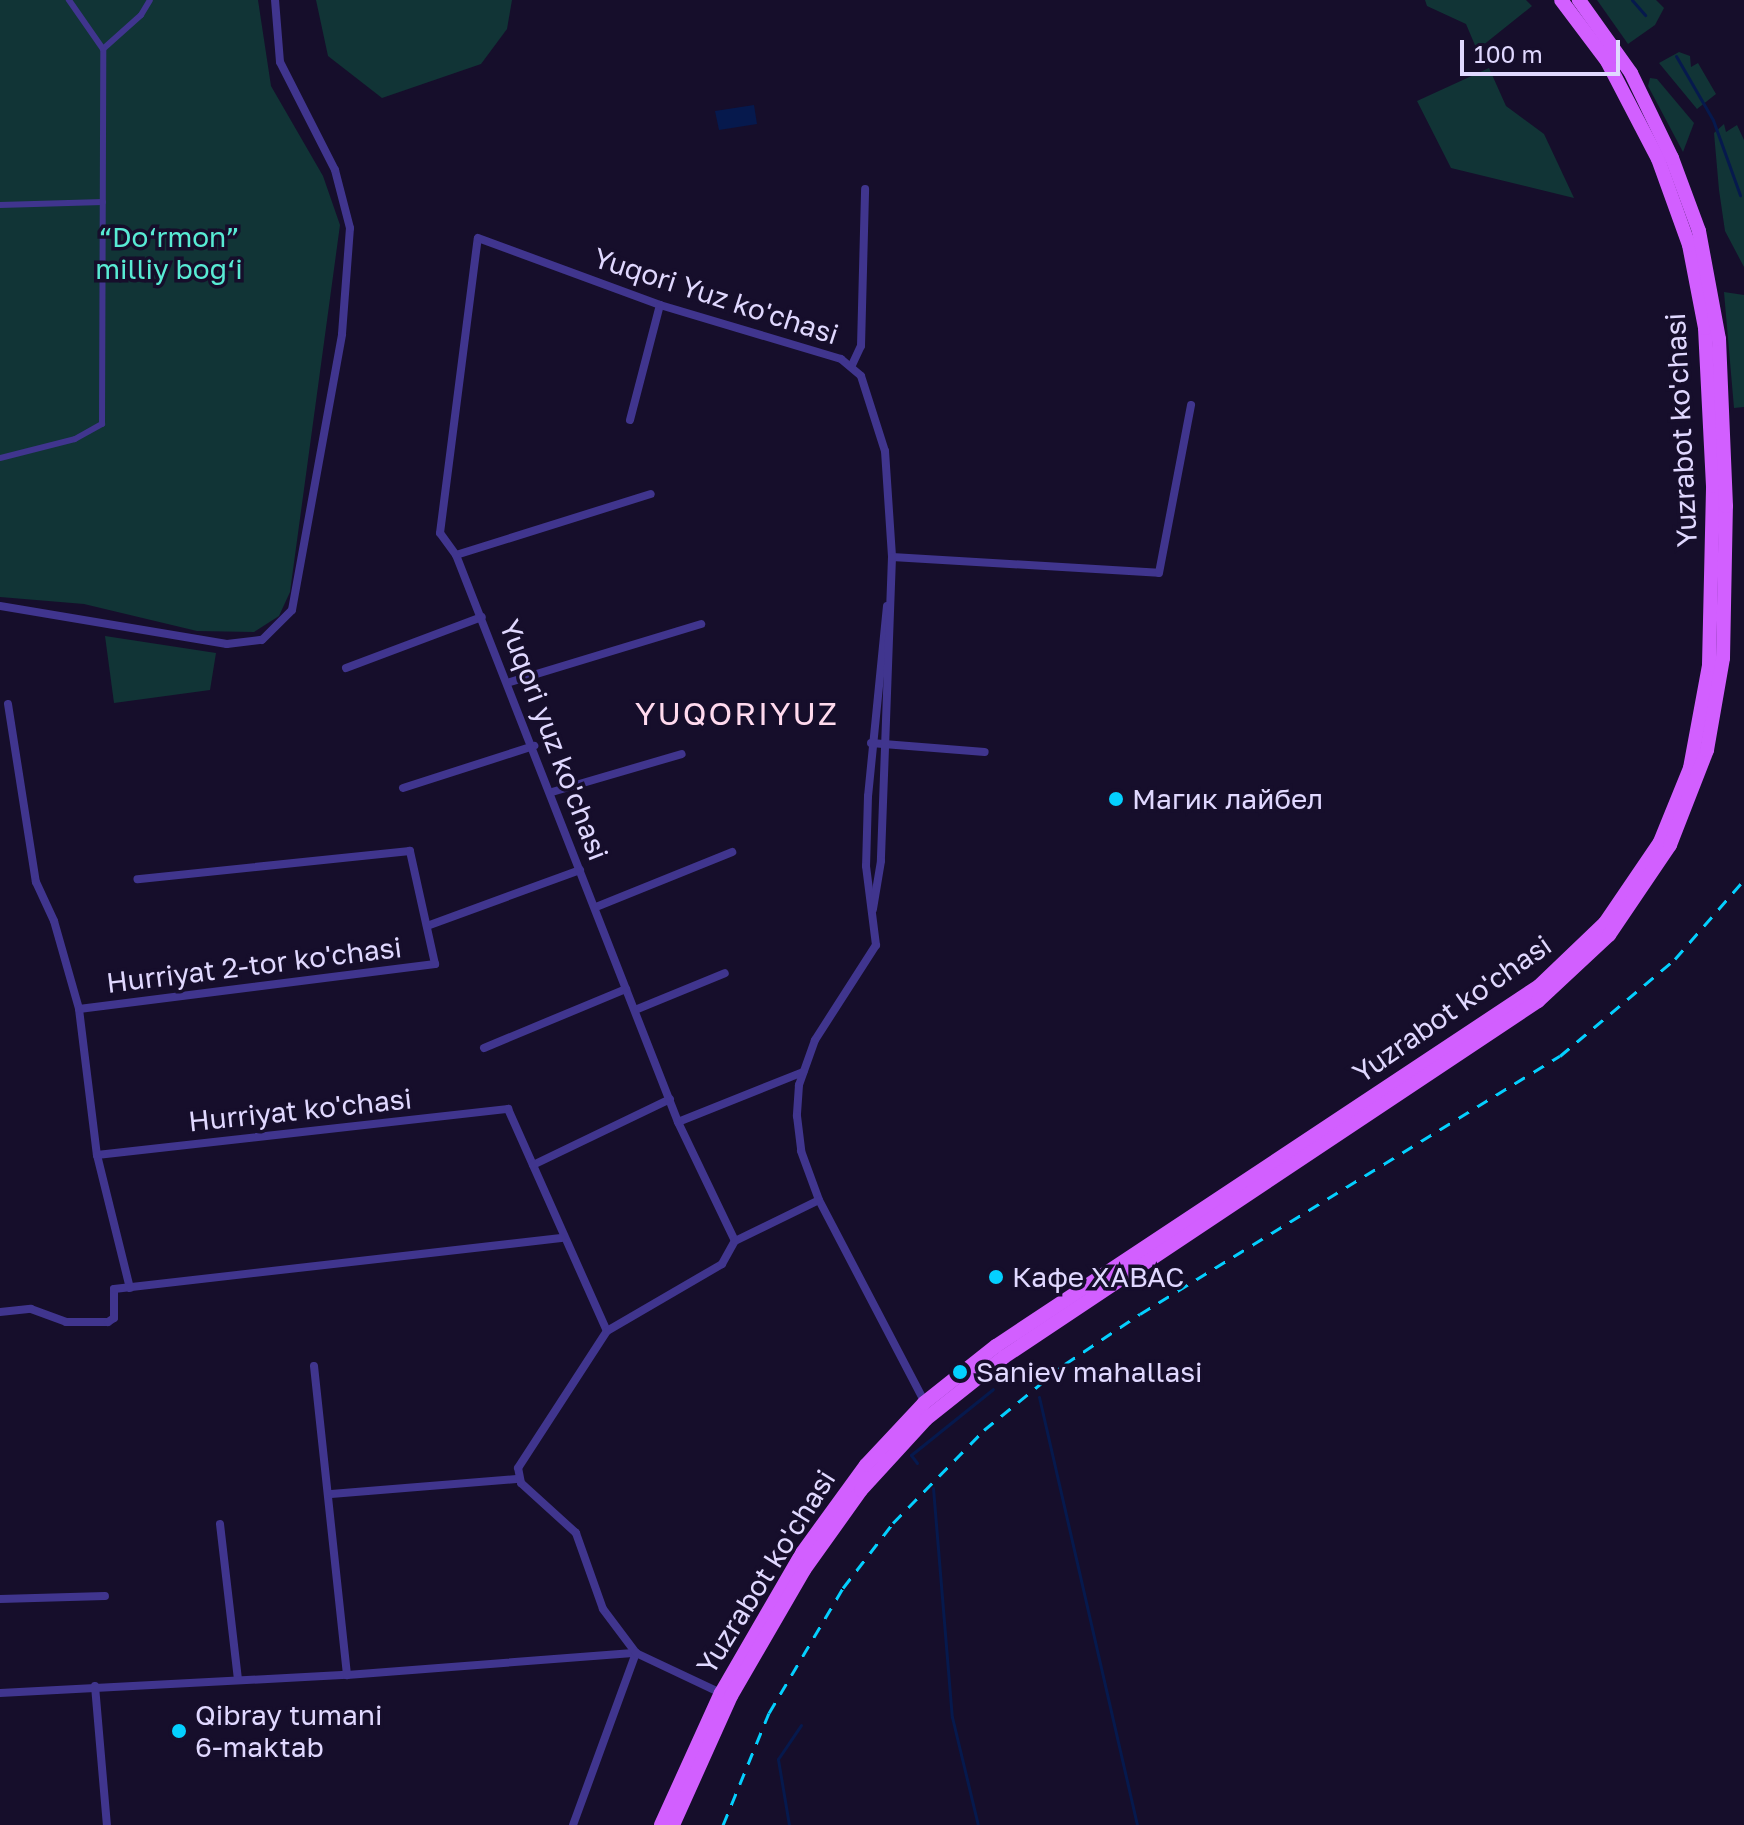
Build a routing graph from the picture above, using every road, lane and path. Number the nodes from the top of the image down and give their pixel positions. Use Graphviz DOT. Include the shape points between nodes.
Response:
graph roads {
  1 [pos="69,0"];
  2 [pos="150,0"];
  3 [pos="275,0"];
  4 [pos="1561,0"];
  5 [pos="1579,0"];
  6 [pos="103,49"];
  7 [pos="1624,76"];
  8 [pos="865,189"];
  9 [pos="103,202"];
  10 [pos="0,205"];
  11 [pos="478,238"];
  12 [pos="660,305"];
  13 [pos="852,365"];
  14 [pos="1191,405"];
  15 [pos="630,420"];
  16 [pos="0,458"];
  17 [pos="651,494"];
  18 [pos="456,555"];
  19 [pos="892,557"];
  20 [pos="890,594"];
  21 [pos="0,606"];
  22 [pos="482,617"];
  23 [pos="701,624"];
  24 [pos="346,668"];
  25 [pos="507,683"];
  26 [pos="8,704"];
  27 [pos="871,743"];
  28 [pos="887,744"];
  29 [pos="534,746"];
  30 [pos="985,752"];
  31 [pos="682,754"];
  32 [pos="403,788"];
  33 [pos="552,792"];
  34 [pos="732,852"];
  35 [pos="580,870"];
  36 [pos="137,879"];
  37 [pos="596,907"];
  38 [pos="873,909"];
  39 [pos="427,926"];
  40 [pos="725,973"];
  41 [pos="626,989"];
  42 [pos="79,1009"];
  43 [pos="635,1010"];
  44 [pos="484,1048"];
  45 [pos="803,1072"];
  46 [pos="670,1099"];
  47 [pos="678,1122"];
  48 [pos="97,1155"];
  49 [pos="533,1165"];
  50 [pos="819,1200"];
  51 [pos="561,1238"];
  52 [pos="735,1241"];
  53 [pos="130,1288"];
  54 [pos="0,1312"];
  55 [pos="607,1331"];
  56 [pos="314,1366"];
  57 [pos="928,1408"];
  58 [pos="519,1479"];
  59 [pos="331,1494"];
  60 [pos="220,1524"];
  61 [pos="105,1596"];
  62 [pos="0,1599"];
  63 [pos="636,1653"];
  64 [pos="347,1675"];
  65 [pos="238,1679"];
  66 [pos="95,1686"];
  67 [pos="0,1693"];
  68 [pos="721,1693"];
  69 [pos="673,1815"];
  70 [pos="107,1825"];
  71 [pos="573,1825"];
  72 [pos="661,1825"];
  1 -- 6 [label="street"];
  2 -- 6 [label="street"];
  3 -- 21 [label="street" via="283,71 335,170 350,228 342,334 292,610 262,640 227,644"];
  4 -- 7 [label="main road, Yuzrabot ko'chasi"];
  5 -- 7 [label="main road, Yuzrabot ko'chasi"];
  6 -- 9 [label="street"];
  7 -- 57 [label="main road, Yuzrabot ko'chasi" via="1668,147 1699,231 1722,376 1727,581 1723,658 1707,750 1680,825 1624,919 1538,1001 1066,1307"];
  8 -- 13 [label="street" via="861,346"];
  9 -- 10 [label="street"];
  9 -- 16 [label="street" via="102,424 75,439"];
  11 -- 12 [label="street, Yuqori Yuz ko'chasi"];
  11 -- 18 [label="street, Yuqori yuz ko'chasi" via="439,531"];
  12 -- 13 [label="street, Yuqori Yuz ko'chasi"];
  12 -- 15 [label="street"];
  13 -- 19 [label="street, Yuqori Yuz ko'chasi" via="865,384 885,451"];
  14 -- 19 [label="street" via="1159,573"];
  17 -- 18 [label="street"];
  18 -- 22 [label="street, Yuqori yuz ko'chasi"];
  19 -- 20 [label="street, Yuqori Yuz ko'chasi"];
  20 -- 27 [label="street, Yuqori Yuz ko'chasi"];
  20 -- 28 [label="street, Yuqori Yuz ko'chasi"];
  22 -- 24 [label="street"];
  22 -- 25 [label="street, Yuqori yuz ko'chasi"];
  23 -- 25 [label="street"];
  25 -- 29 [label="street, Yuqori yuz ko'chasi"];
  26 -- 42 [label="street" via="36,882 54,921"];
  27 -- 28 [label="street"];
  27 -- 38 [label="street, Yuqori Yuz ko'chasi" via="866,866"];
  28 -- 30 [label="street"];
  28 -- 38 [label="street, Yuqori Yuz ko'chasi"];
  29 -- 32 [label="street"];
  29 -- 33 [label="street, Yuqori yuz ko'chasi"];
  31 -- 33 [label="street"];
  33 -- 35 [label="street, Yuqori yuz ko'chasi"];
  34 -- 37 [label="street"];
  35 -- 37 [label="street, Yuqori yuz ko'chasi"];
  35 -- 39 [label="street"];
  36 -- 39 [label="street" via="410,851"];
  37 -- 41 [label="street, Yuqori yuz ko'chasi"];
  38 -- 45 [label="street, Yuqori Yuz ko'chasi" via="876,945 815,1040"];
  39 -- 42 [label="street, Hurriyat 2-tor ko'chasi" via="435,964"];
  40 -- 43 [label="street"];
  41 -- 43 [label="street, Yuqori yuz ko'chasi"];
  41 -- 44 [label="street"];
  42 -- 48 [label="street"];
  43 -- 46 [label="street, Yuqori yuz ko'chasi"];
  45 -- 47 [label="street"];
  45 -- 50 [label="street, Yuqori Yuz ko'chasi" via="798,1131"];
  46 -- 47 [label="street, Yuqori yuz ko'chasi"];
  46 -- 49 [label="street"];
  47 -- 52 [label="street, Yuqori yuz ko'chasi"];
  48 -- 49 [label="street, Hurriyat ko'chasi" via="508,1109"];
  48 -- 53 [label="street"];
  49 -- 51 [label="street"];
  50 -- 52 [label="street"];
  50 -- 57 [label="street, Yuqori Yuz ko'chasi"];
  51 -- 53 [label="street"];
  51 -- 55 [label="street"];
  52 -- 55 [label="street" via="722,1264"];
  53 -- 54 [label="street" via="114,1289 114,1318 108,1322 66,1322 31,1309"];
  55 -- 58 [label="street" via="518,1468"];
  56 -- 59 [label="street"];
  57 -- 68 [label="main road, Yuzrabot ko'chasi" via="826,1517"];
  57 -- 69 [label="main road, Yuzrabot ko'chasi" via="804,1570 731,1696"];
  58 -- 59 [label="street"];
  58 -- 63 [label="street" via="576,1533 603,1609"];
  59 -- 64 [label="street"];
  60 -- 65 [label="street"];
  61 -- 62 [label="street"];
  63 -- 64 [label="street"];
  63 -- 68 [label="street"];
  63 -- 71 [label="street"];
  64 -- 65 [label="street"];
  65 -- 66 [label="street"];
  66 -- 67 [label="street"];
  66 -- 70 [label="street"];
  68 -- 69 [label="main road, Yuzrabot ko'chasi"];
  69 -- 72 [label="main road, Yuzrabot ko'chasi"];
}
